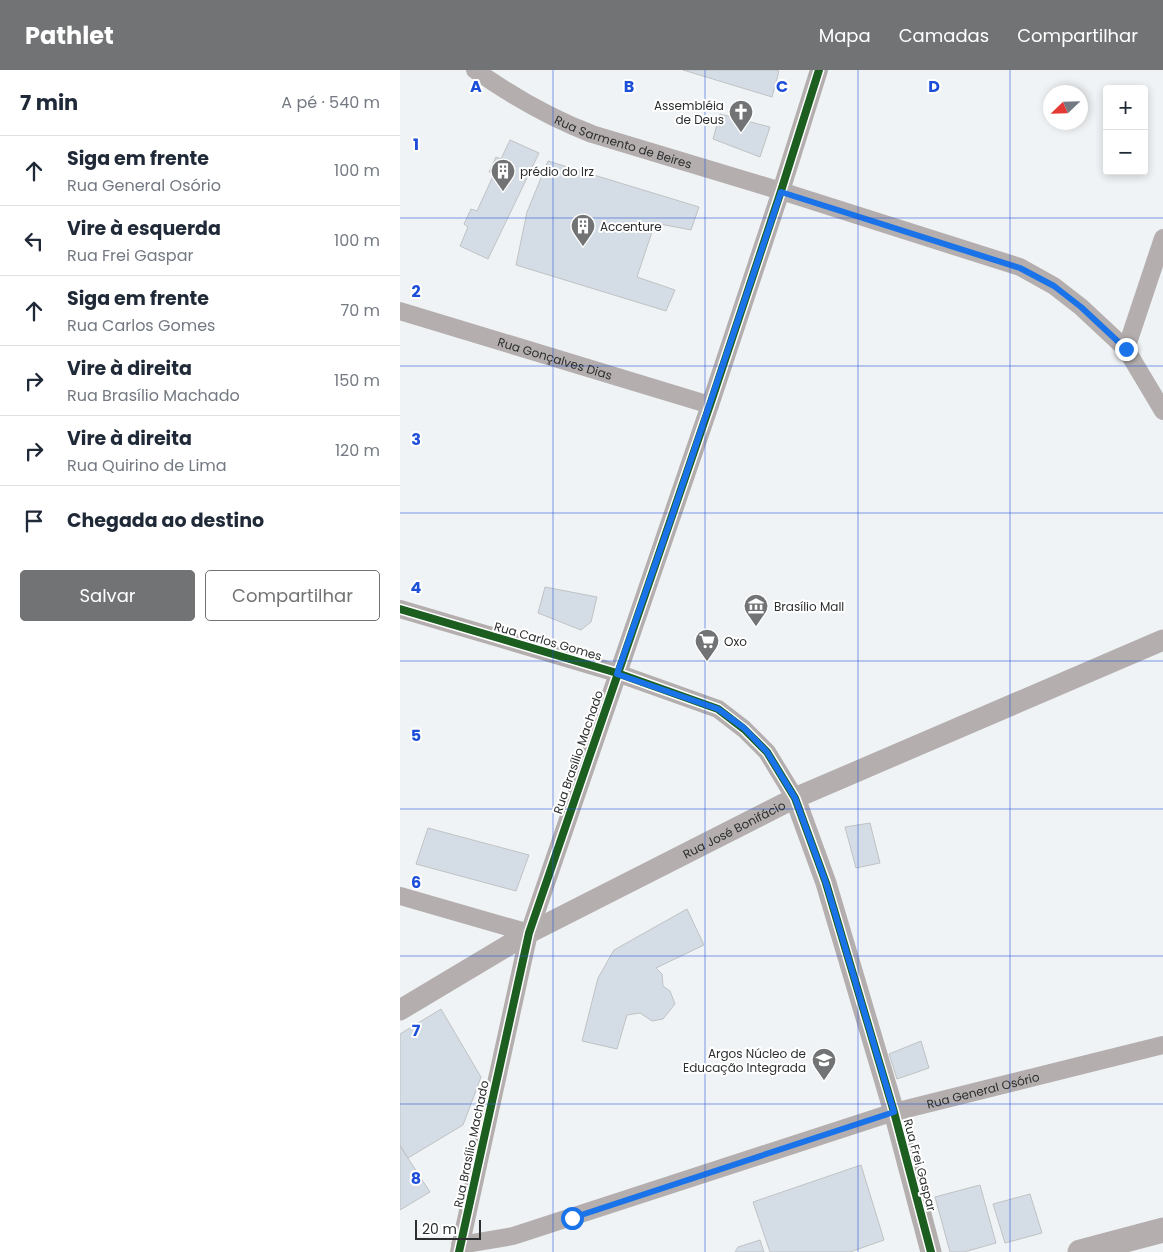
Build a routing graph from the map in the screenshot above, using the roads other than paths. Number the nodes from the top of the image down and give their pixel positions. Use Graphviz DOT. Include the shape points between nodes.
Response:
graph roads {
  1 [pos="475,70"];
  2 [pos="819,70"];
  3 [pos="781,192"];
  4 [pos="1163,238"];
  5 [pos="400,311"];
  6 [pos="1126,349"];
  7 [pos="710,405"];
  8 [pos="1163,411"];
  9 [pos="400,610"];
  10 [pos="1163,640"];
  11 [pos="617,674"];
  12 [pos="795,798"];
  13 [pos="400,896"];
  14 [pos="528,933"];
  15 [pos="400,1010"];
  16 [pos="1163,1045"];
  17 [pos="894,1112"];
  18 [pos="1163,1230"];
  19 [pos="459,1249"];
  20 [pos="931,1252"];
  21 [pos="1080,1252"];
  1 -- 3 [label="street, Rua Sarmento de Beires" via="506,91 579,129"];
  2 -- 3 [label="street, Rua Brasílio Machado"];
  3 -- 6 [label="street, Rua Sarmento de Beires" via="1020,268 1061,291"];
  3 -- 7 [label="street, Rua Brasílio Machado"];
  4 -- 6 [label="street"];
  5 -- 7 [label="street, Rua Gonçalves Dias"];
  6 -- 8 [label="street, Rua Sarmento de Beires"];
  7 -- 11 [label="street, Rua Brasílio Machado"];
  9 -- 11 [label="street, Rua Carlos Gomes"];
  10 -- 12 [label="street, Rua José Bonifácio"];
  11 -- 12 [label="street, Rua Carlos Gomes" via="718,709 744,728 767,752"];
  11 -- 14 [label="street, Rua Brasílio Machado"];
  12 -- 14 [label="street, Rua José Bonifácio"];
  12 -- 17 [label="street, Rua Frei Gaspar" via="826,883"];
  13 -- 14 [label="street"];
  14 -- 15 [label="street, Rua José Bonifácio"];
  14 -- 19 [label="street, Rua Brasílio Machado"];
  16 -- 17 [label="street, Rua General Osório"];
  17 -- 19 [label="street, Rua General Osório" via="513,1236"];
  17 -- 20 [label="street, Rua Frei Gaspar"];
  18 -- 21 [label="main road"];
}
